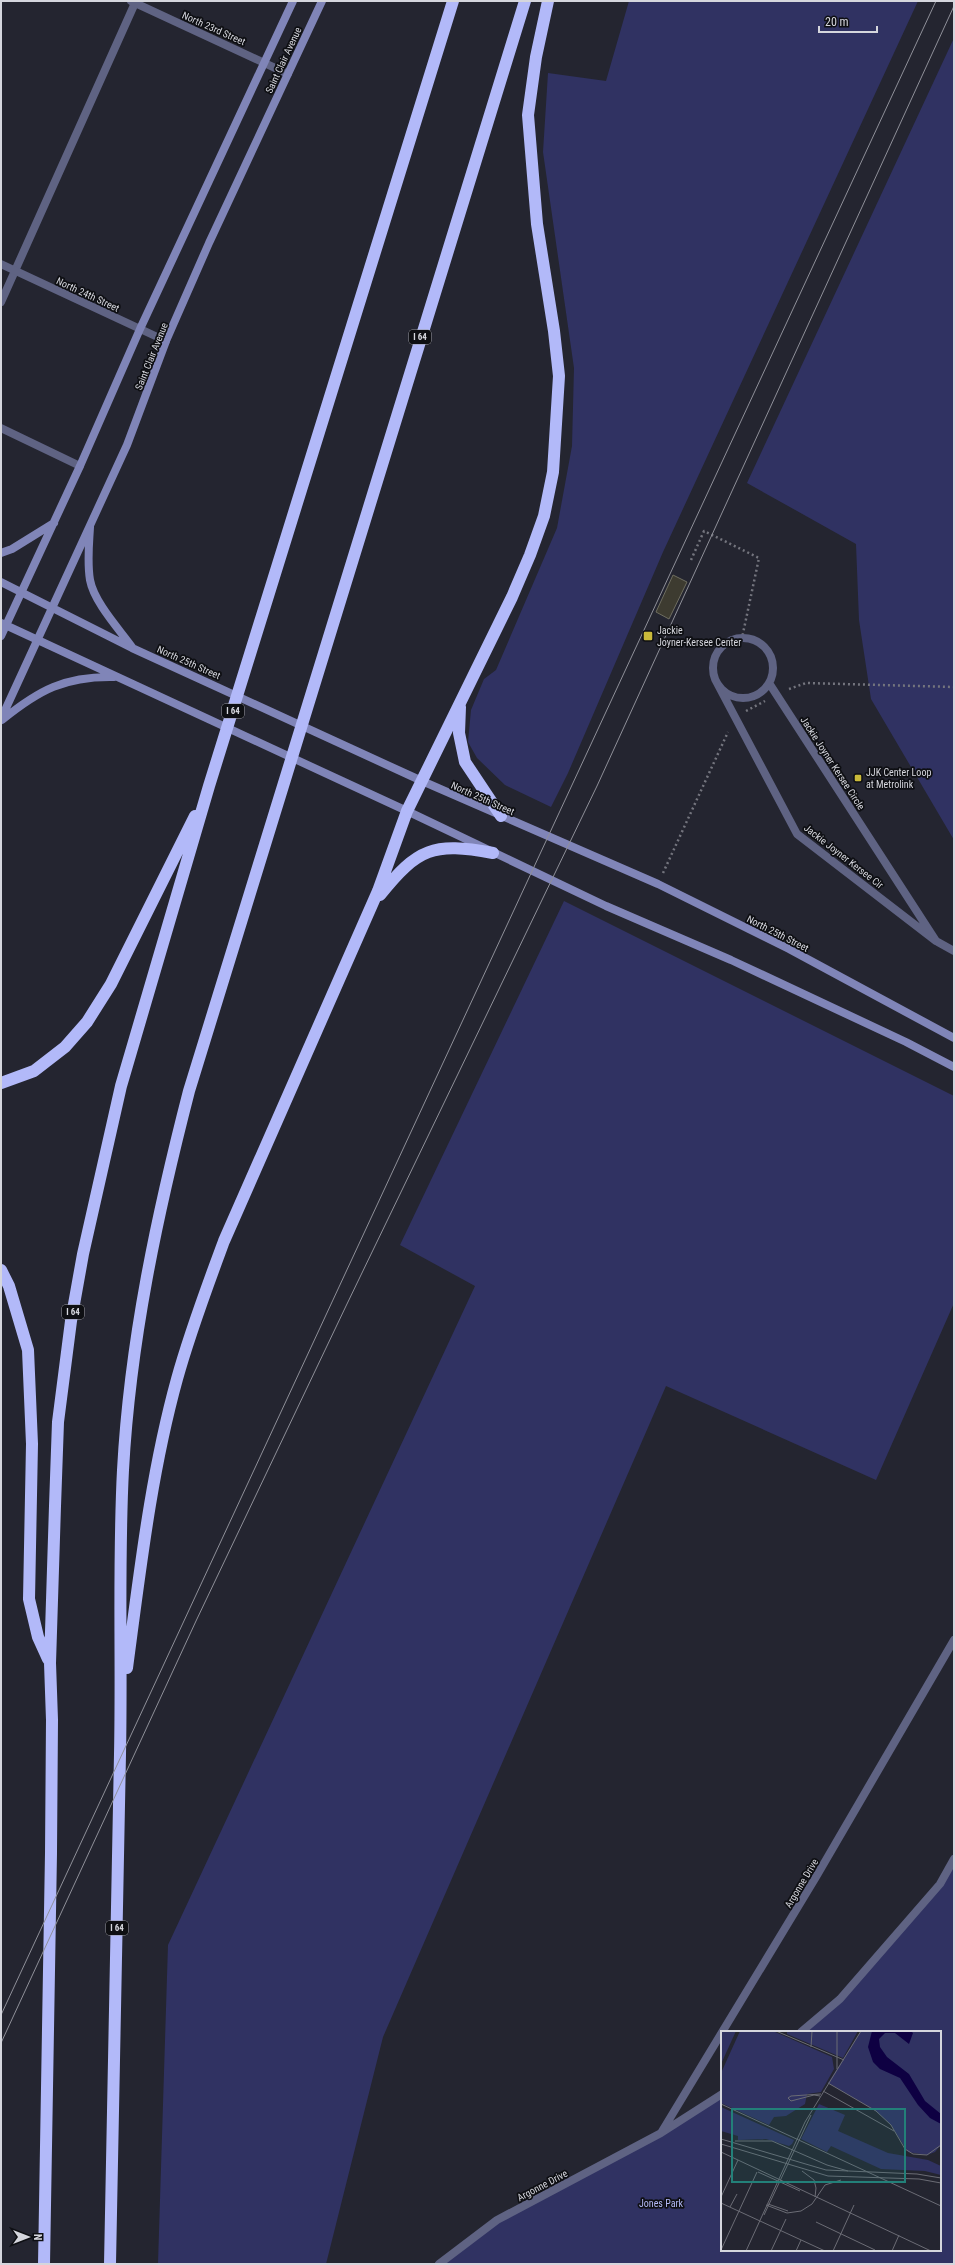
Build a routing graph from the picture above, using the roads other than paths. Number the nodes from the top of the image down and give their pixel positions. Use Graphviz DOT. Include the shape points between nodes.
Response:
graph roads {
  1 [pos="293,1"];
  2 [pos="322,1"];
  3 [pos="453,1"];
  4 [pos="525,1"];
  5 [pos="548,1"];
  6 [pos="133,2"];
  7 [pos="265,62"];
  8 [pos="288,74"];
  9 [pos="1,264"];
  10 [pos="16,271"];
  11 [pos="1,302"];
  12 [pos="140,329"];
  13 [pos="166,341"];
  14 [pos="1,428"];
  15 [pos="80,466"];
  16 [pos="91,522"];
  17 [pos="54,523"];
  18 [pos="1,553"];
  19 [pos="1,582"];
  20 [pos="23,592"];
  21 [pos="51,607"];
  22 [pos="3,624"];
  23 [pos="1,636"];
  24 [pos="37,639"];
  25 [pos="132,648"];
  26 [pos="118,677"];
  27 [pos="769,682"];
  28 [pos="717,683"];
  29 [pos="460,702"];
  30 [pos="1,720"];
  31 [pos="422,781"];
  32 [pos="209,786"];
  33 [pos="407,812"];
  34 [pos="500,816"];
  35 [pos="493,853"];
  36 [pos="371,906"];
  37 [pos="936,941"];
  38 [pos="954,951"];
  39 [pos="954,1038"];
  40 [pos="954,1067"];
  41 [pos="1,1083"];
  42 [pos="1,1270"];
  43 [pos="954,1640"];
  44 [pos="50,1663"];
  45 [pos="121,1708"];
  46 [pos="954,1859"];
  47 [pos="723,2031"];
  48 [pos="802,2031"];
  49 [pos="721,2034"];
  50 [pos="721,2095"];
  51 [pos="661,2133"];
  52 [pos="44,2264"];
  53 [pos="110,2264"];
  54 [pos="439,2264"];
  1 -- 7 [label="main road, Saint Clair Avenue"];
  2 -- 8 [label="main road, Saint Clair Avenue"];
  3 -- 32 [label="highway, I 64"];
  4 -- 45 [label="highway, I 64" via="189,1090 154,1234 142,1301 123,1468 120,1542"];
  5 -- 29 [label="highway" via="536,57 528,115 537,224 559,376 553,472 544,516 530,555"];
  6 -- 7 [label="street, North 23rd Street"];
  6 -- 10 [label="street"];
  7 -- 8 [label="street, North 23rd Street"];
  7 -- 12 [label="main road, Saint Clair Avenue"];
  8 -- 13 [label="main road, Saint Clair Avenue"];
  9 -- 10 [label="street, North 24th Street"];
  10 -- 11 [label="street"];
  10 -- 12 [label="street, North 24th Street"];
  12 -- 13 [label="street, North 24th Street"];
  12 -- 15 [label="main road, Saint Clair Avenue"];
  13 -- 16 [label="main road, Saint Clair Avenue" via="127,445"];
  14 -- 15 [label="street"];
  15 -- 17 [label="main road, Saint Clair Avenue"];
  16 -- 21 [label="main road, Saint Clair Avenue"];
  16 -- 25 [label="main road" via="88,558 90,580 96,596"];
  17 -- 18 [label="main road"];
  17 -- 20 [label="main road, Saint Clair Avenue"];
  19 -- 20 [label="main road, North 25th Street"];
  20 -- 21 [label="main road, North 25th Street"];
  20 -- 22 [label="main road, Saint Clair Avenue"];
  21 -- 24 [label="main road, Saint Clair Avenue"];
  21 -- 25 [label="main road, North 25th Street"];
  22 -- 23 [label="main road, Saint Clair Avenue"];
  22 -- 24 [label="main road"];
  24 -- 26 [label="main road"];
  24 -- 30 [label="main road, Saint Clair Avenue"];
  25 -- 31 [label="main road, North 25th Street"];
  26 -- 30 [label="main road" via="78,678 55,685 28,699"];
  26 -- 33 [label="main road"];
  27 -- 28 [label="street" via="750,697 739,697 724,691"];
  27 -- 28 [label="street" via="773,671 768,651 756,641 742,638 722,646 716,654 713,664"];
  27 -- 37 [label="street, Jackie Joyner Kersee Circle"];
  28 -- 37 [label="street, Jackie Joyner Kersee Cir" via="797,834"];
  29 -- 31 [label="highway"];
  29 -- 34 [label="highway" via="459,733 465,762"];
  31 -- 33 [label="highway"];
  31 -- 34 [label="main road, North 25th Street"];
  32 -- 41 [label="highway" via="111,984 87,1022 65,1047 34,1071"];
  32 -- 44 [label="highway, I 64" via="121,1086 83,1254 71,1321 58,1422"];
  33 -- 35 [label="main road"];
  33 -- 36 [label="highway"];
  34 -- 39 [label="main road, North 25th Street" via="658,884 784,946"];
  35 -- 36 [label="highway" via="470,848 441,848 421,854 404,865"];
  35 -- 40 [label="main road" via="606,906 731,960"];
  36 -- 45 [label="highway" via="224,1241 203,1297 182,1365 147,1522"];
  37 -- 38 [label="street, Jackie Joyner Kersee Circle"];
  42 -- 44 [label="highway" via="9,1286 28,1350 32,1444 29,1599 38,1637"];
  43 -- 47 [label="street, Argonne Drive"];
  44 -- 52 [label="highway, I 64" via="51,1853"];
  45 -- 53 [label="highway, I 64"];
  46 -- 48 [label="street" via="940,1884 840,1999"];
  49 -- 51 [label="street, Argonne Drive"];
  50 -- 51 [label="street, Argonne Drive"];
  51 -- 54 [label="street, Argonne Drive" via="497,2220"];
}
